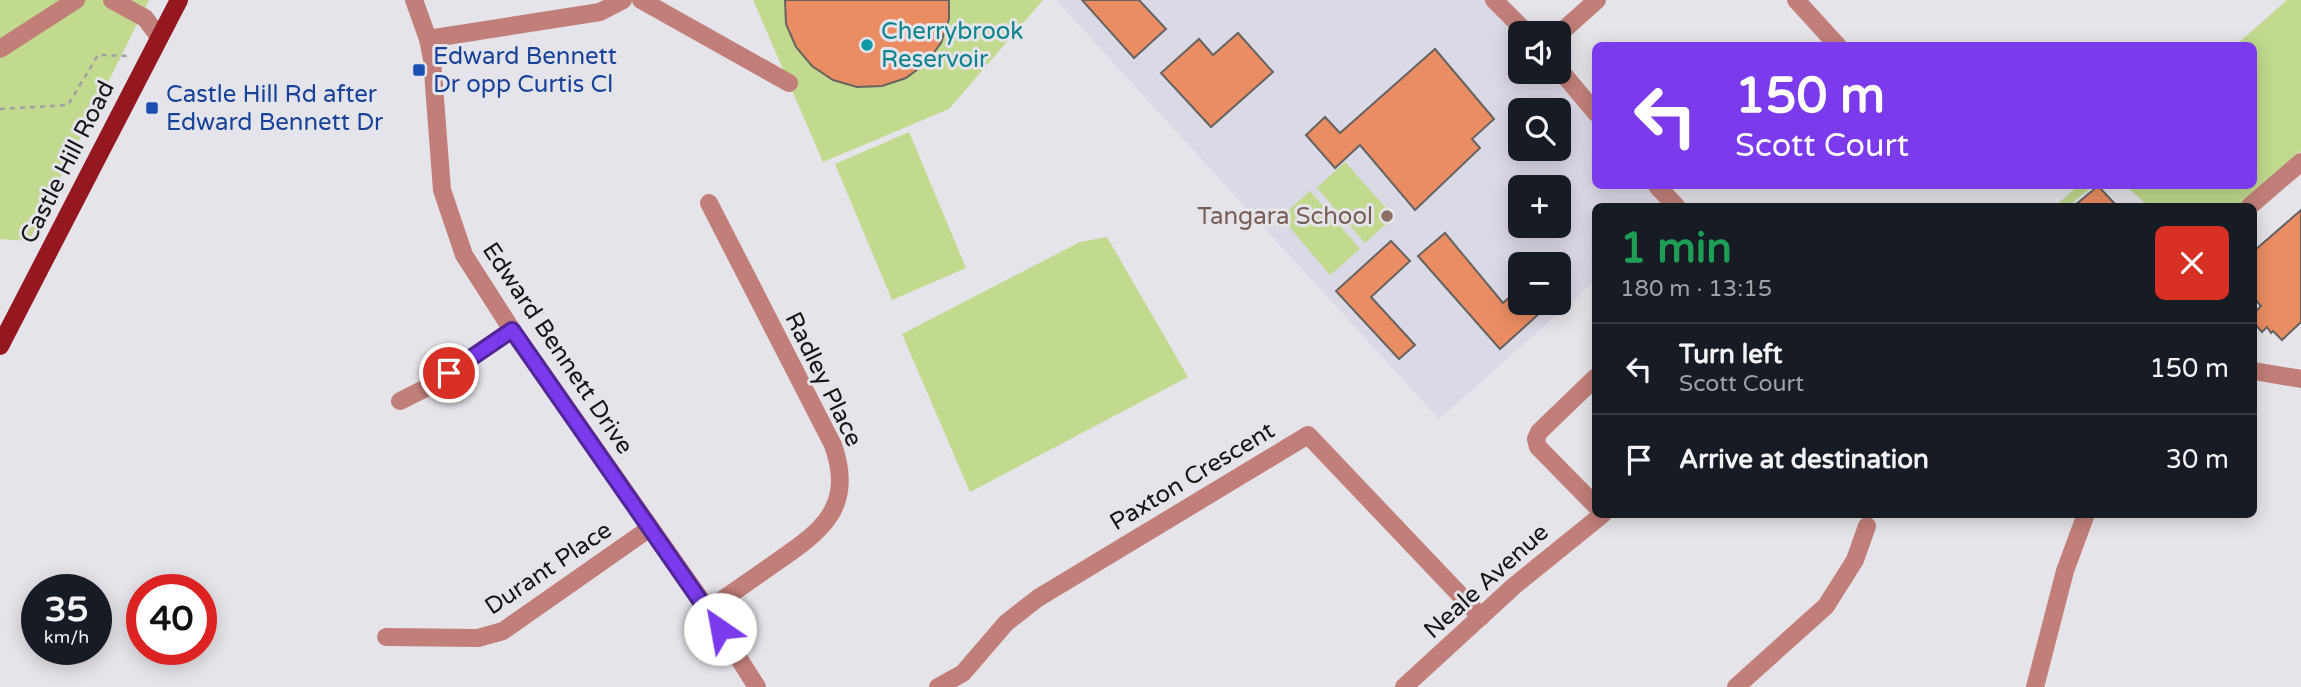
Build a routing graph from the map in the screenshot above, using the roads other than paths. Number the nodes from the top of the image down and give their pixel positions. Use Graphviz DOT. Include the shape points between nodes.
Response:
graph roads {
  1 [pos="76,0"];
  2 [pos="112,0"];
  3 [pos="179,0"];
  4 [pos="414,0"];
  5 [pos="623,0"];
  6 [pos="640,0"];
  7 [pos="1494,0"];
  8 [pos="1597,0"];
  9 [pos="1796,0"];
  10 [pos="1515,21"];
  11 [pos="1571,23"];
  12 [pos="159,37"];
  13 [pos="428,39"];
  14 [pos="1834,42"];
  15 [pos="0,49"];
  16 [pos="789,83"];
  17 [pos="1571,83"];
  18 [pos="1592,108"];
  19 [pos="2301,162"];
  20 [pos="1660,189"];
  21 [pos="1672,203"];
  22 [pos="2253,203"];
  23 [pos="709,204"];
  24 [pos="512,330"];
  25 [pos="0,346"];
  26 [pos="2257,372"];
  27 [pos="2301,379"];
  28 [pos="1592,381"];
  29 [pos="400,401"];
  30 [pos="1592,502"];
  31 [pos="1596,518"];
  32 [pos="2085,518"];
  33 [pos="1867,526"];
  34 [pos="650,528"];
  35 [pos="708,610"];
  36 [pos="1480,617"];
  37 [pos="386,637"];
  38 [pos="757,687"];
  39 [pos="938,687"];
  40 [pos="1404,687"];
  41 [pos="1736,687"];
  42 [pos="2035,687"];
  1 -- 15 [label="street"];
  2 -- 12 [label="street" via="145,18"];
  3 -- 12 [label="main road, Castle Hill Road"];
  4 -- 13 [label="street, Edward Bennett Drive"];
  5 -- 13 [label="street" via="600,12"];
  6 -- 16 [label="street"];
  7 -- 10 [label="street"];
  8 -- 11 [label="street"];
  9 -- 14 [label="street"];
  12 -- 25 [label="main road, Castle Hill Road"];
  13 -- 24 [label="street, Edward Bennett Drive" via="438,163 447,212 474,275"];
  17 -- 18 [label="street"];
  19 -- 22 [label="street"];
  20 -- 21 [label="street"];
  23 -- 35 [label="street, Radley Place" via="833,445 840,474 833,512 818,533"];
  24 -- 29 [label="street"];
  24 -- 34 [label="street, Edward Bennett Drive"];
  26 -- 27 [label="street"];
  28 -- 30 [label="street" via="1536,439 1538,447"];
  31 -- 36 [label="street, Neale Avenue"];
  32 -- 42 [label="street" via="2065,571"];
  33 -- 41 [label="street" via="1855,560 1826,606"];
  34 -- 35 [label="street, Edward Bennett Drive"];
  34 -- 37 [label="street, Durant Place" via="503,631 478,638"];
  35 -- 38 [label="street, Edward Bennett Drive"];
  36 -- 39 [label="street, Paxton Crescent" via="1308,435 1038,598 1006,622 962,673"];
  36 -- 40 [label="street, Neale Avenue"];
}
